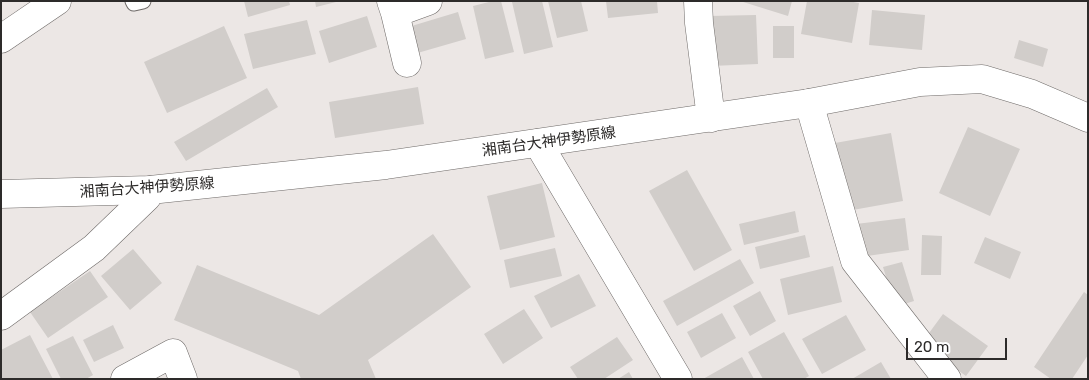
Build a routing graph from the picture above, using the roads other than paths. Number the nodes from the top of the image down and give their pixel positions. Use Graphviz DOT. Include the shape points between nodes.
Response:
graph roads {
  1 [pos="57,1"];
  2 [pos="134,1"];
  3 [pos="143,1"];
  4 [pos="428,1"];
  5 [pos="698,1"];
  6 [pos="393,7"];
  7 [pos="1,39"];
  8 [pos="407,63"];
  9 [pos="809,102"];
  10 [pos="711,118"];
  11 [pos="1088,118"];
  12 [pos="538,143"];
  13 [pos="150,190"];
  14 [pos="1,194"];
  15 [pos="1,316"];
  16 [pos="125,379"];
  17 [pos="183,379"];
  18 [pos="678,379"];
  19 [pos="947,379"];
  1 -- 7 [label="street"];
  2 -- 3 [label="lane"];
  4 -- 6 [label="street"];
  5 -- 10 [label="street" via="698,24"];
  6 -- 8 [label="street"];
  9 -- 10 [label="street, 湘南台大神伊勢原線"];
  9 -- 11 [label="street, 湘南台大神伊勢原線" via="920,82 982,79 1032,94"];
  9 -- 19 [label="street" via="856,261"];
  10 -- 12 [label="street, 湘南台大神伊勢原線"];
  12 -- 13 [label="street, 湘南台大神伊勢原線" via="386,165"];
  12 -- 18 [label="street"];
  13 -- 14 [label="street, 湘南台大神伊勢原線"];
  13 -- 15 [label="street" via="147,197 94,248"];
  16 -- 17 [label="street" via="173,353"];
}
